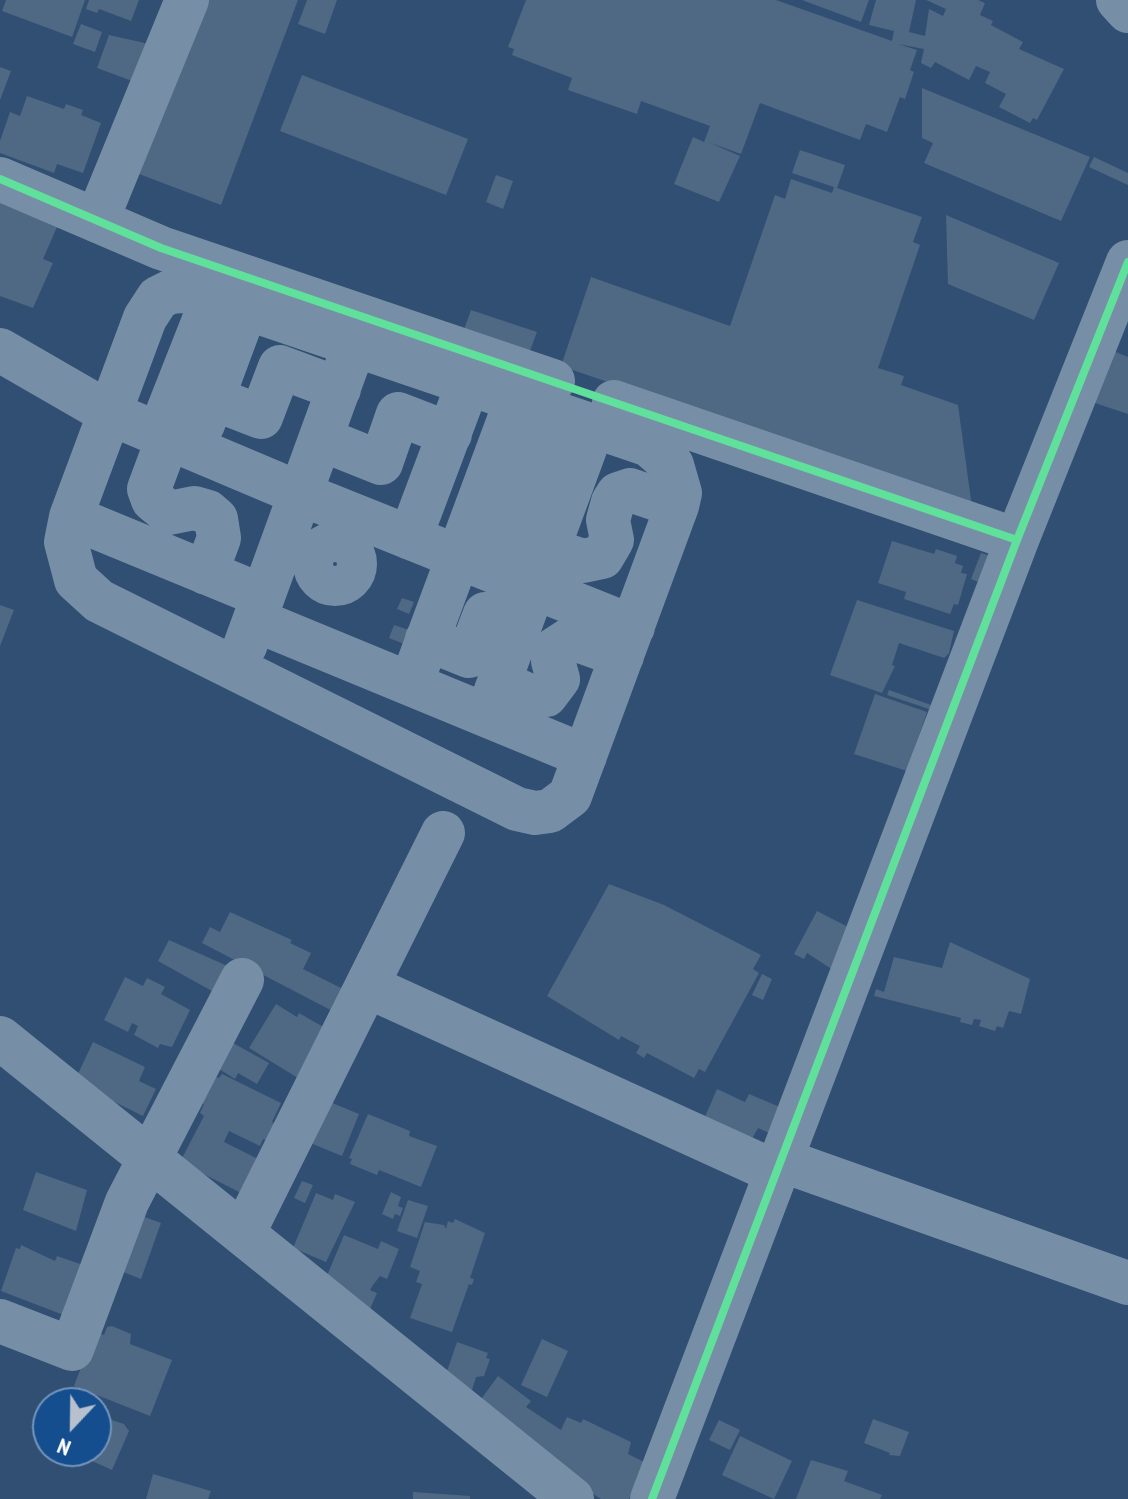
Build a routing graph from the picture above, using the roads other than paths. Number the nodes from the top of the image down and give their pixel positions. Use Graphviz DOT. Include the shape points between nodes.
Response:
graph roads {
  1 [pos="187,0"];
  2 [pos="1118,0"];
  3 [pos="1128,11"];
  4 [pos="0,179"];
  5 [pos="97,220"];
  6 [pos="1128,262"];
  7 [pos="229,302"];
  8 [pos="354,346"];
  9 [pos="0,350"];
  10 [pos="468,385"];
  11 [pos="339,389"];
  12 [pos="212,398"];
  13 [pos="109,413"];
  14 [pos="554,414"];
  15 [pos="321,439"];
  16 [pos="174,441"];
  17 [pos="468,459"];
  18 [pos="301,494"];
  19 [pos="677,506"];
  20 [pos="71,517"];
  21 [pos="410,538"];
  22 [pos="1017,540"];
  23 [pos="509,566"];
  24 [pos="206,573"];
  25 [pos="304,588"];
  26 [pos="519,627"];
  27 [pos="427,639"];
  28 [pos="628,641"];
  29 [pos="236,671"];
  30 [pos="411,684"];
  31 [pos="493,699"];
  32 [pos="585,756"];
  33 [pos="443,833"];
  34 [pos="242,980"];
  35 [pos="367,986"];
  36 [pos="0,1038"];
  37 [pos="148,1158"];
  38 [pos="779,1164"];
  39 [pos="243,1234"];
  40 [pos="1128,1283"];
  41 [pos="0,1321"];
  42 [pos="572,1499"];
  43 [pos="652,1499"];
  1 -- 5 [label="street"];
  2 -- 3 [label="street"];
  4 -- 5 [label="street"];
  5 -- 22 [label="street" via="161,248"];
  6 -- 22 [label="street"];
  7 -- 8 [label="street"];
  7 -- 12 [label="street"];
  7 -- 13 [label="street" via="193,290 158,298 145,318"];
  7 -- 16 [label="street" via="176,356"];
  8 -- 10 [label="street"];
  8 -- 11 [label="street"];
  9 -- 13 [label="street"];
  10 -- 14 [label="street"];
  10 -- 17 [label="street"];
  11 -- 12 [label="street" via="280,367 261,417"];
  11 -- 15 [label="street"];
  12 -- 16 [label="street"];
  13 -- 16 [label="street"];
  13 -- 20 [label="street"];
  14 -- 17 [label="street"];
  14 -- 19 [label="street" via="662,453 678,479"];
  14 -- 23 [label="street"];
  14 -- 23 [label="street"];
  15 -- 17 [label="street" via="381,463 398,414"];
  15 -- 18 [label="street"];
  16 -- 18 [label="street"];
  16 -- 24 [label="street" via="149,489 169,513 194,508 216,519 219,538"];
  17 -- 21 [label="street"];
  17 -- 23 [label="street"];
  18 -- 25 [label="street"];
  18 -- 25 [label="street"];
  19 -- 23 [label="street" via="630,490 618,494 609,511 612,540 602,557"];
  19 -- 28 [label="street"];
  20 -- 24 [label="street"];
  20 -- 29 [label="street" via="66,542 76,580 99,601"];
  21 -- 23 [label="street"];
  21 -- 25 [label="street"];
  22 -- 38 [label="street"];
  23 -- 26 [label="street"];
  23 -- 27 [label="street"];
  23 -- 28 [label="street"];
  24 -- 25 [label="street"];
  25 -- 29 [label="street"];
  25 -- 30 [label="street"];
  26 -- 27 [label="street" via="485,614 469,656"];
  26 -- 31 [label="street"];
  27 -- 30 [label="street"];
  28 -- 31 [label="street" via="572,638 555,649 558,679 546,695"];
  28 -- 32 [label="street"];
  29 -- 32 [label="street" via="517,809 550,811 570,796"];
  30 -- 31 [label="street"];
  31 -- 32 [label="street"];
  33 -- 35 [label="street"];
  34 -- 37 [label="street"];
  35 -- 38 [label="street" via="760,1165"];
  35 -- 39 [label="street"];
  36 -- 37 [label="street"];
  37 -- 39 [label="street"];
  37 -- 41 [label="street" via="72,1349"];
  38 -- 40 [label="street"];
  38 -- 43 [label="street"];
  39 -- 42 [label="street"];
}
